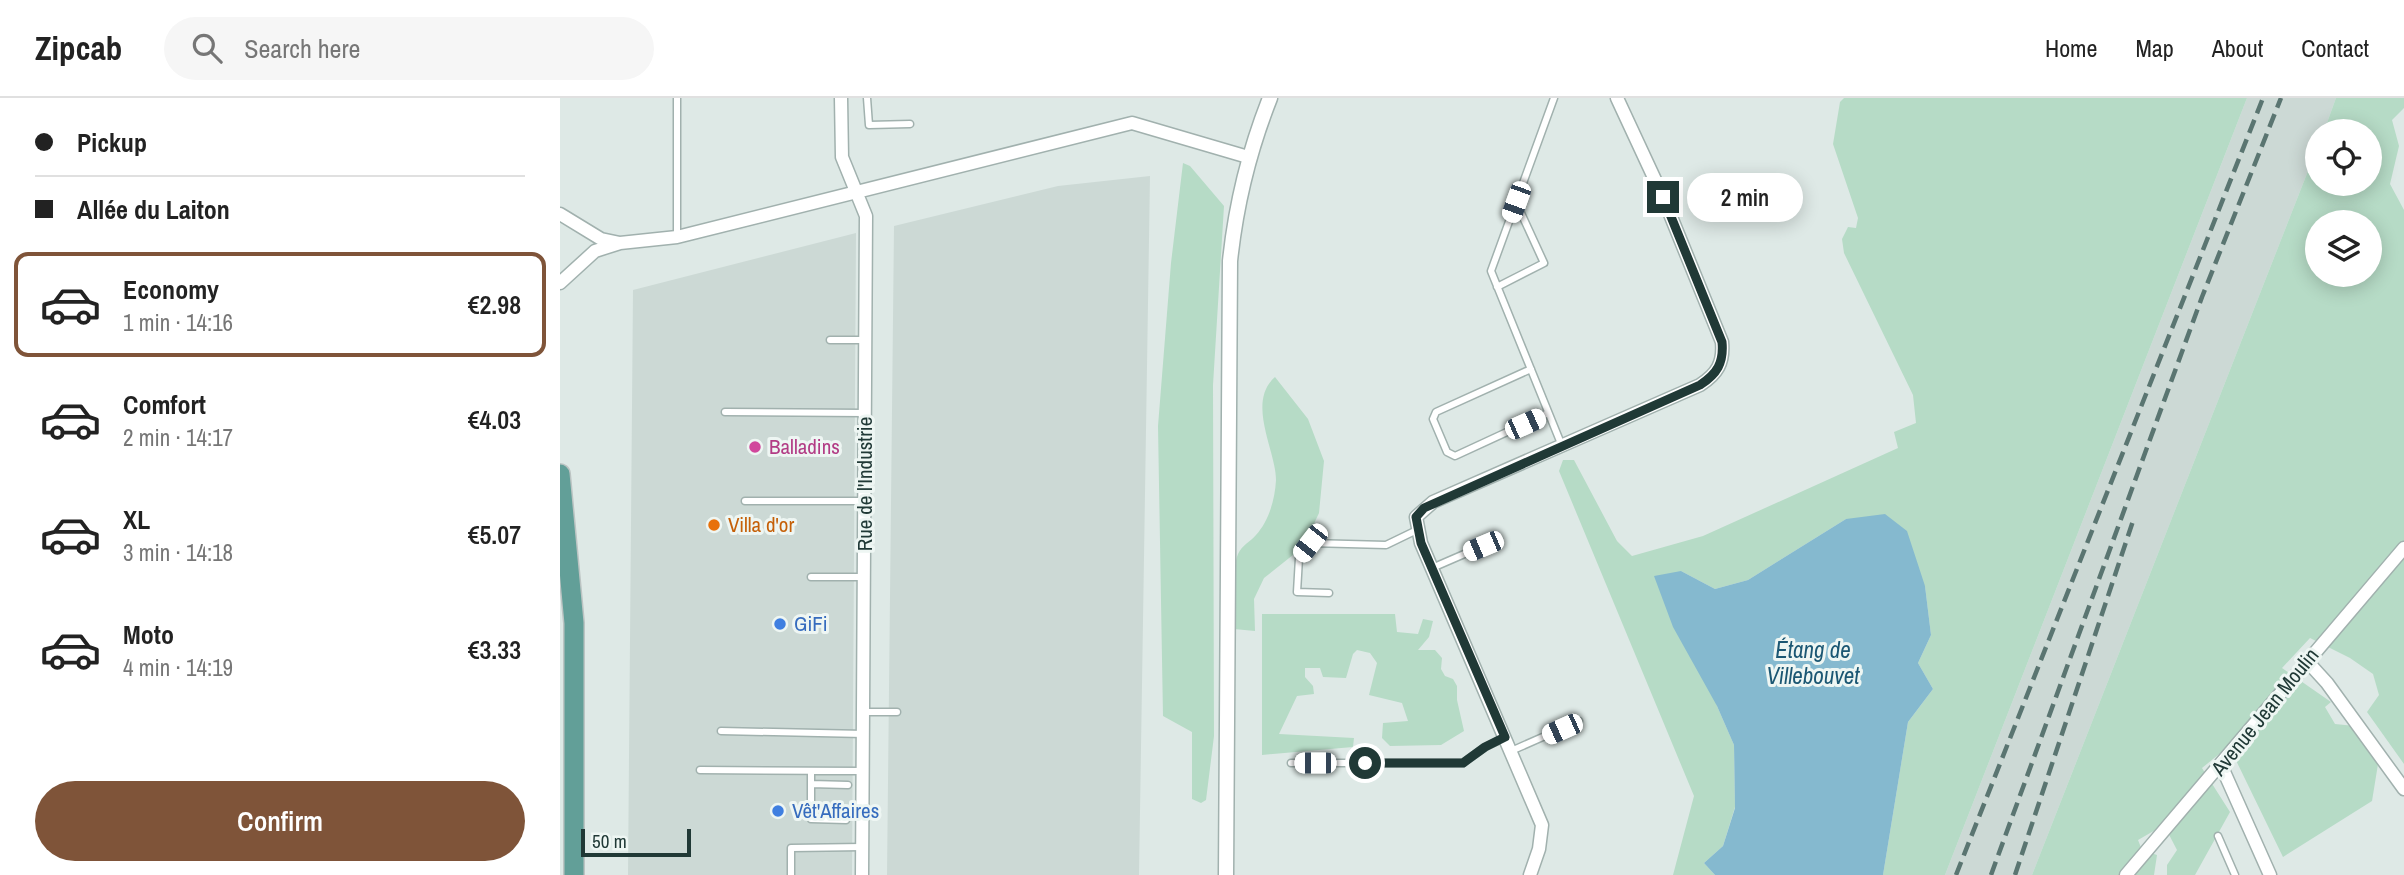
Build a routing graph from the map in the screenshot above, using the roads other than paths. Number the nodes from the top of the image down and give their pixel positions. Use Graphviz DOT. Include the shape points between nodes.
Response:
graph roads {
  1 [pos="677,98"];
  2 [pos="841,98"];
  3 [pos="867,98"];
  4 [pos="1270,98"];
  5 [pos="1554,98"];
  6 [pos="1618,98"];
  7 [pos="910,124"];
  8 [pos="1248,157"];
  9 [pos="856,191"];
  10 [pos="1516,202"];
  11 [pos="560,214"];
  12 [pos="677,237"];
  13 [pos="620,243"];
  14 [pos="560,283"];
  15 [pos="1497,288"];
  16 [pos="830,340"];
  17 [pos="866,340"];
  18 [pos="1531,369"];
  19 [pos="724,412"];
  20 [pos="865,413"];
  21 [pos="1549,414"];
  22 [pos="1562,446"];
  23 [pos="560,474"];
  24 [pos="745,501"];
  25 [pos="865,501"];
  26 [pos="1416,524"];
  27 [pos="1499,539"];
  28 [pos="2404,548"];
  29 [pos="1432,568"];
  30 [pos="811,577"];
  31 [pos="864,577"];
  32 [pos="1329,593"];
  33 [pos="2306,660"];
  34 [pos="864,712"];
  35 [pos="897,712"];
  36 [pos="1579,721"];
  37 [pos="721,732"];
  38 [pos="864,734"];
  39 [pos="1505,737"];
  40 [pos="1511,751"];
  41 [pos="1291,763"];
  42 [pos="2221,765"];
  43 [pos="700,770"];
  44 [pos="811,771"];
  45 [pos="863,771"];
  46 [pos="811,784"];
  47 [pos="848,785"];
  48 [pos="2404,789"];
  49 [pos="846,820"];
  50 [pos="2218,836"];
  51 [pos="863,847"];
  52 [pos="574,875"];
  53 [pos="792,875"];
  54 [pos="862,875"];
  55 [pos="1226,875"];
  56 [pos="1530,875"];
  57 [pos="2126,875"];
  58 [pos="2235,875"];
  59 [pos="2270,875"];
  1 -- 12 [label="lane"];
  2 -- 9 [label="street, Rue de l'Industrie" via="842,157"];
  3 -- 7 [label="lane" via="869,125"];
  4 -- 8 [label="street"];
  5 -- 10 [label="lane"];
  6 -- 22 [label="street" via="1663,197 1724,357 1700,385"];
  8 -- 9 [label="street" via="1132,123"];
  8 -- 55 [label="street" via="1234,230 1228,313"];
  9 -- 12 [label="street"];
  9 -- 17 [label="street, Rue de l'Industrie" via="866,216"];
  10 -- 15 [label="lane" via="1491,271"];
  10 -- 15 [label="lane" via="1544,263"];
  11 -- 13 [label="street" via="601,239"];
  12 -- 13 [label="street"];
  13 -- 14 [label="street" via="595,251"];
  15 -- 18 [label="lane"];
  16 -- 17 [label="lane"];
  17 -- 20 [label="street, Rue de l'Industrie"];
  18 -- 21 [label="lane"];
  18 -- 21 [label="lane" via="1436,412 1433,419 1447,452 1455,456"];
  19 -- 20 [label="lane"];
  20 -- 25 [label="street, Rue de l'Industrie"];
  21 -- 22 [label="lane"];
  22 -- 26 [label="street" via="1433,502"];
  23 -- 52 [label="main road" via="574,623"];
  24 -- 25 [label="lane"];
  25 -- 31 [label="street, Rue de l'Industrie"];
  26 -- 29 [label="street"];
  26 -- 32 [label="lane" via="1386,545 1310,543 1299,558 1297,592"];
  27 -- 29 [label="lane"];
  28 -- 33 [label="street, Avenue Jean Moulin"];
  29 -- 39 [label="street"];
  30 -- 31 [label="lane"];
  31 -- 34 [label="street, Rue de l'Industrie"];
  33 -- 42 [label="street, Avenue Jean Moulin"];
  33 -- 48 [label="street"];
  34 -- 35 [label="lane"];
  34 -- 38 [label="street, Rue de l'Industrie"];
  36 -- 40 [label="lane"];
  37 -- 38 [label="lane"];
  38 -- 45 [label="street, Rue de l'Industrie"];
  39 -- 40 [label="street"];
  39 -- 41 [label="lane" via="1463,763"];
  40 -- 56 [label="street" via="1542,825"];
  42 -- 57 [label="street, Avenue Jean Moulin"];
  42 -- 59 [label="street"];
  43 -- 44 [label="lane"];
  44 -- 45 [label="lane"];
  44 -- 46 [label="lane"];
  45 -- 51 [label="street, Rue de l'Industrie"];
  46 -- 47 [label="lane"];
  46 -- 49 [label="lane" via="811,819"];
  50 -- 58 [label="lane"];
  51 -- 53 [label="lane" via="791,848"];
  51 -- 54 [label="street, Rue de l'Industrie"];
}
